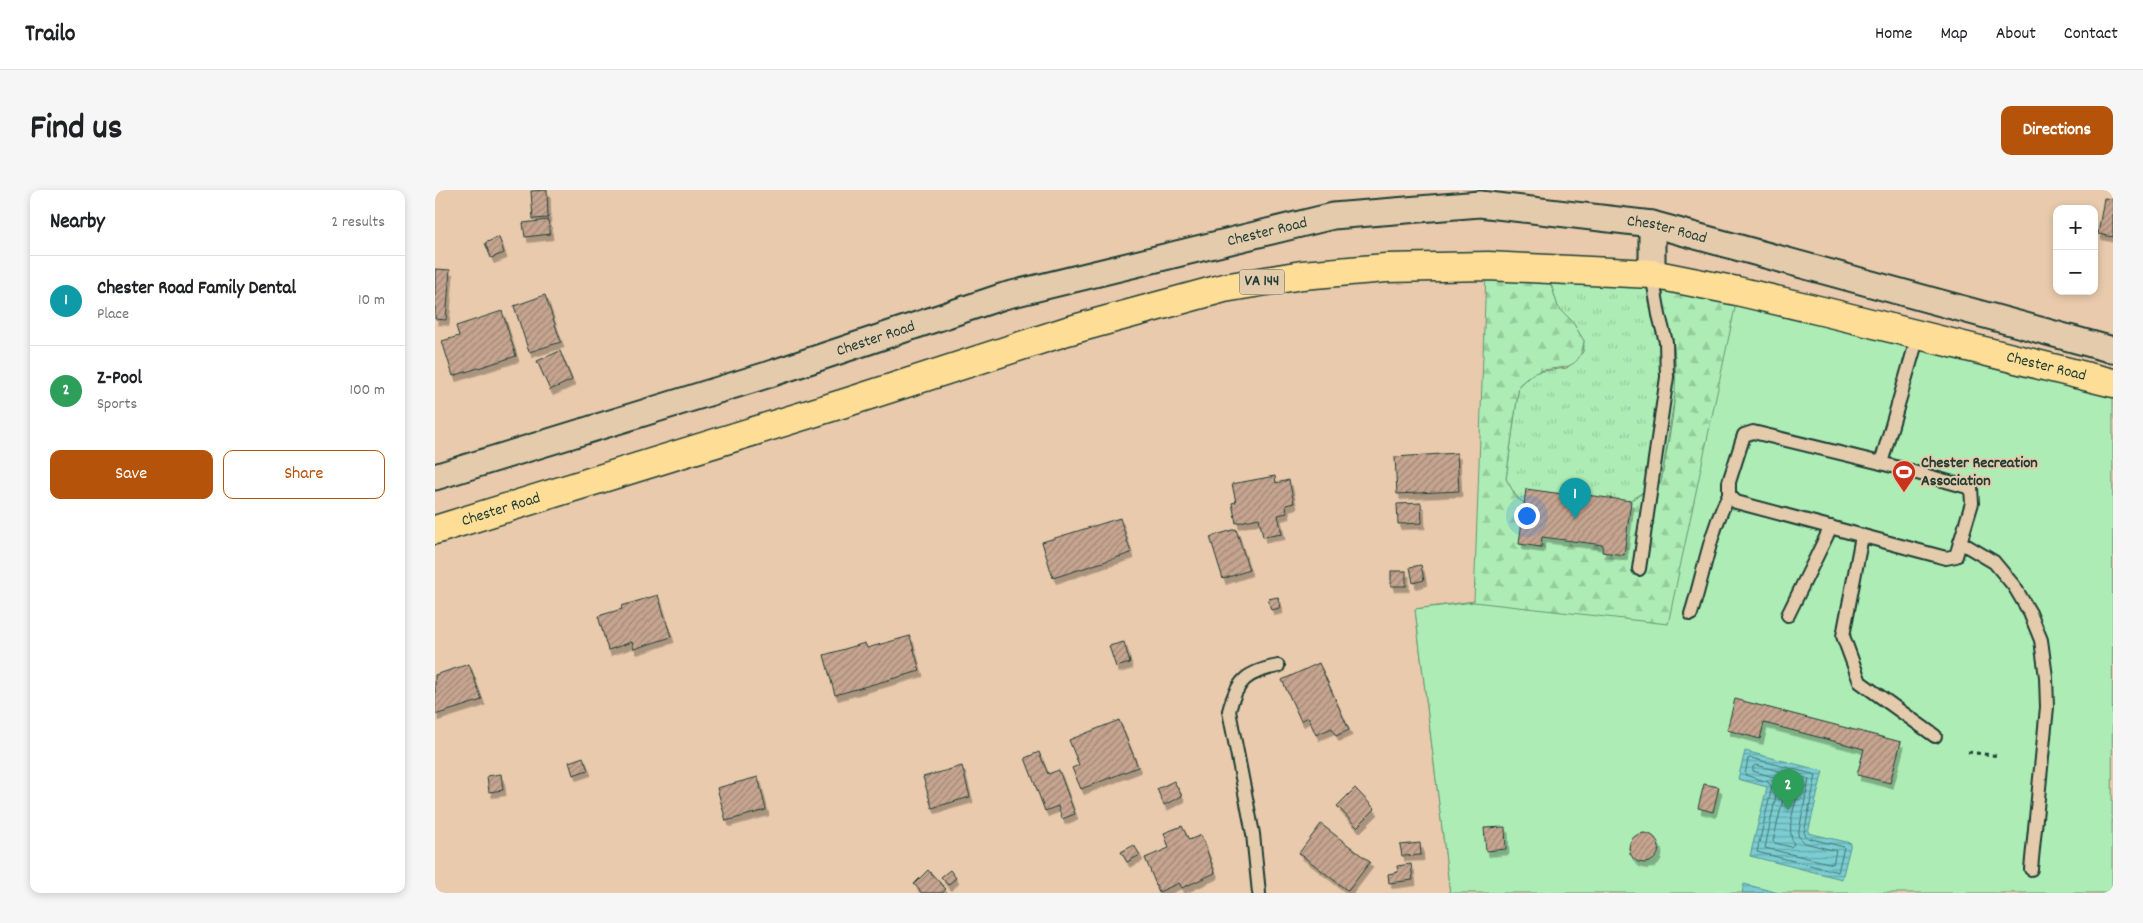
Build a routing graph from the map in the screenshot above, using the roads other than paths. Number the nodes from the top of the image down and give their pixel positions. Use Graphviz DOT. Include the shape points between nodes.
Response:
graph roads {
  1 [pos="1652,224"];
  2 [pos="1652,274"];
  3 [pos="1918,336"];
  4 [pos="2113,350"];
  5 [pos="2113,383"];
  6 [pos="1881,463"];
  7 [pos="435,478"];
  8 [pos="1729,495"];
  9 [pos="1831,528"];
  10 [pos="435,530"];
  11 [pos="1862,536"];
  12 [pos="1960,542"];
  13 [pos="1639,569"];
  14 [pos="1691,614"];
  15 [pos="1788,615"];
  16 [pos="1278,666"];
  17 [pos="1935,736"];
  18 [pos="2031,869"];
  19 [pos="1259,893"];
  1 -- 2 [label="street"];
  1 -- 4 [label="street, Chester Road"];
  1 -- 7 [label="street, Chester Road" via="1480,204 1333,216 1004,296 767,375"];
  2 -- 3 [label="main road, Chester Road / VA 144" via="1737,291"];
  2 -- 10 [label="main road, Chester Road / VA 144" via="1488,266 1386,268 1302,275 1224,288 1067,331"];
  2 -- 13 [label="lane" via="1666,342 1667,377"];
  3 -- 5 [label="main road, Chester Road / VA 144"];
  3 -- 6 [label="lane"];
  6 -- 8 [label="lane" via="1753,432 1744,435 1729,482"];
  6 -- 12 [label="lane" via="1971,488 1972,503"];
  8 -- 9 [label="lane" via="1737,502"];
  8 -- 14 [label="lane" via="1717,518"];
  9 -- 11 [label="lane"];
  9 -- 15 [label="lane"];
  11 -- 12 [label="lane" via="1946,558 1956,556"];
  11 -- 17 [label="lane" via="1843,636 1860,682"];
  12 -- 18 [label="lane" via="1994,562 2015,586 2041,640 2047,707"];
  16 -- 19 [label="lane" via="1257,670 1243,680 1233,694 1229,711 1253,834"];
}
